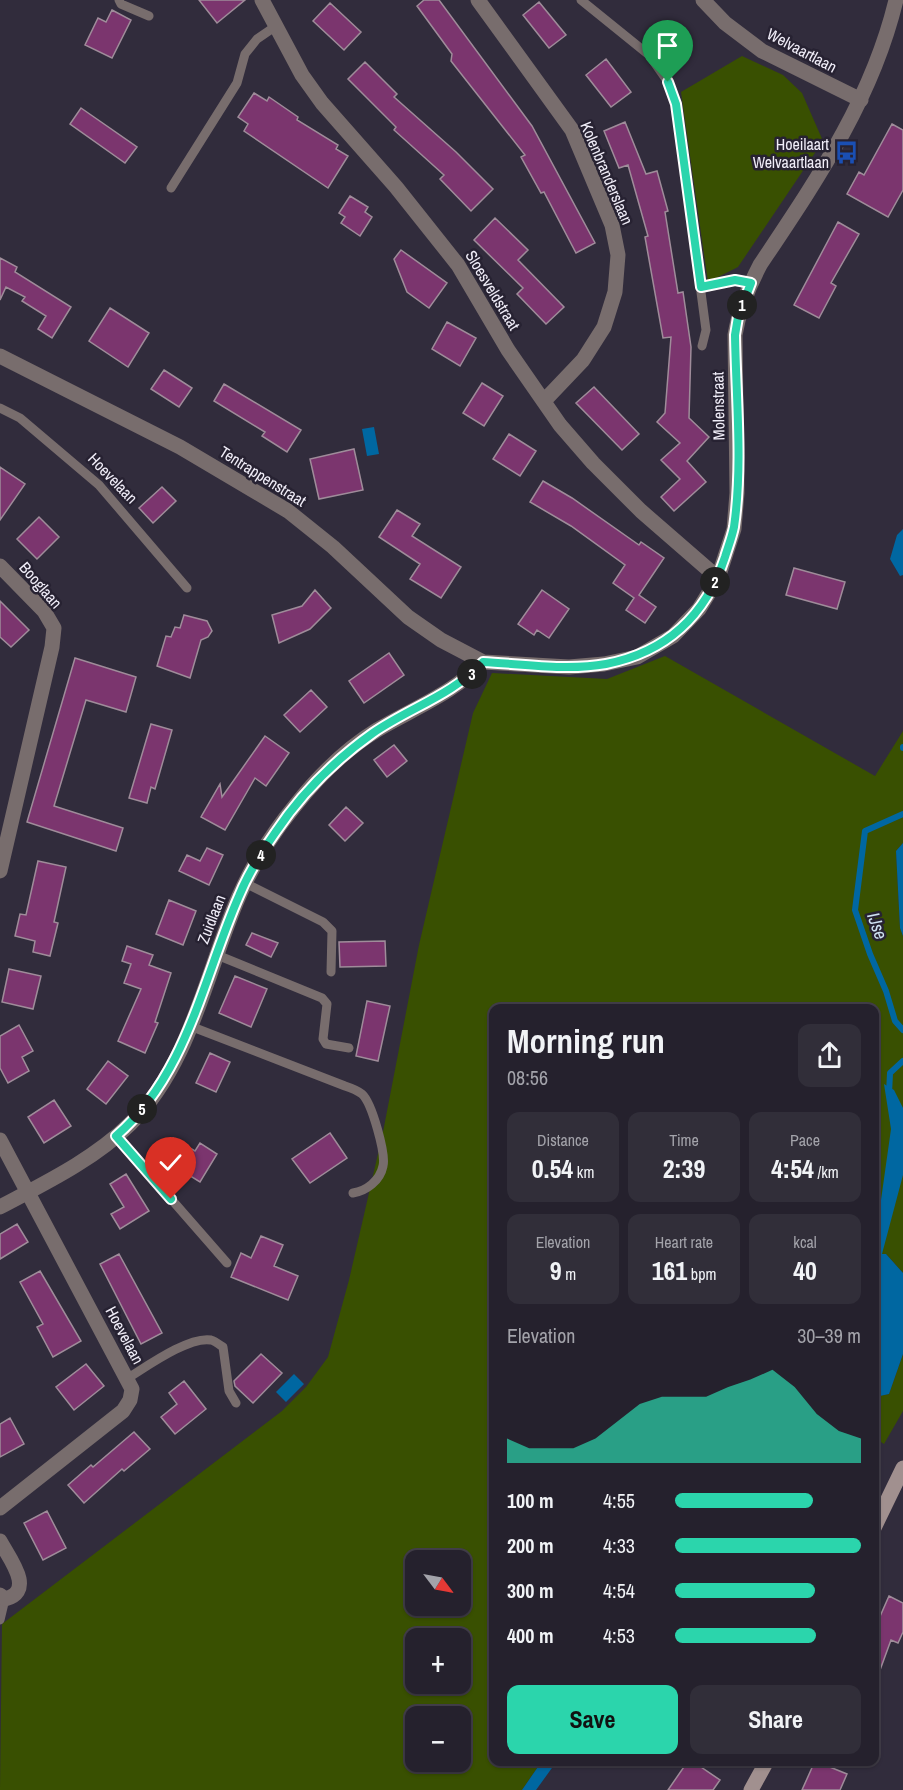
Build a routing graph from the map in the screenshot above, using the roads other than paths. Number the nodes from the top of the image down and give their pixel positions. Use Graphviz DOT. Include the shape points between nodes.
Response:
graph roads {
  1 [pos="119,0"];
  2 [pos="262,0"];
  3 [pos="478,0"];
  4 [pos="581,0"];
  5 [pos="703,0"];
  6 [pos="896,0"];
  7 [pos="149,16"];
  8 [pos="276,26"];
  9 [pos="861,100"];
  10 [pos="171,188"];
  11 [pos="751,283"];
  12 [pos="701,287"];
  13 [pos="702,346"];
  14 [pos="0,357"];
  15 [pos="544,401"];
  16 [pos="0,408"];
  17 [pos="0,566"];
  18 [pos="718,578"];
  19 [pos="187,588"];
  20 [pos="483,662"];
  21 [pos="0,871"];
  22 [pos="245,882"];
  23 [pos="217,955"];
  24 [pos="331,972"];
  25 [pos="190,1026"];
  26 [pos="349,1048"];
  27 [pos="116,1136"];
  28 [pos="0,1140"];
  29 [pos="28,1192"];
  30 [pos="353,1193"];
  31 [pos="0,1207"];
  32 [pos="227,1263"];
  33 [pos="128,1378"];
  34 [pos="236,1402"];
  35 [pos="903,1468"];
  36 [pos="0,1508"];
  37 [pos="879,1517"];
  38 [pos="0,1541"];
  39 [pos="3,1597"];
  40 [pos="0,1620"];
  41 [pos="765,1766"];
  42 [pos="751,1790"];
  1 -- 7 [label="lane"];
  2 -- 8 [label="street, Sloesveldstraat"];
  3 -- 15 [label="street, Kolenbranderslaan" via="572,130 612,225 618,255 615,292 604,327 583,360"];
  4 -- 12 [label="lane" via="649,56 668,82 676,104"];
  5 -- 9 [label="street, Welvaartlaan" via="725,23 762,51"];
  6 -- 9 [label="street, Molenstraat" via="877,65"];
  8 -- 10 [label="lane" via="257,39 245,54 237,82"];
  8 -- 15 [label="street, Sloesveldstraat" via="322,103 458,265 508,350"];
  9 -- 11 [label="street, Molenstraat" via="830,160"];
  11 -- 12 [label="lane" via="735,280"];
  11 -- 18 [label="street, Molenstraat" via="735,335 734,529"];
  12 -- 13 [label="lane" via="706,330"];
  14 -- 20 [label="street, Tentrappenstraat" via="180,447 279,505 333,547 408,617"];
  15 -- 18 [label="street, Sloesveldstraat" via="593,464"];
  16 -- 19 [label="lane, Hoevelaan" via="20,418 99,485"];
  17 -- 21 [label="street, Booglaan" via="44,611 54,628"];
  18 -- 20 [label="street, Molenstraat" via="699,609 674,636 637,657 569,667"];
  20 -- 22 [label="street, Zuidlaan" via="452,690 374,732 318,780 275,833"];
  22 -- 23 [label="street, Zuidlaan"];
  22 -- 24 [label="lane" via="323,922 332,931"];
  23 -- 25 [label="street, Zuidlaan"];
  23 -- 26 [label="lane" via="322,998 327,1004 323,1039 326,1044"];
  25 -- 27 [label="street, Zuidlaan" via="152,1098"];
  25 -- 30 [label="lane" via="363,1095 371,1105 384,1165 380,1176 364,1191"];
  27 -- 29 [label="street, Zuidlaan" via="97,1152"];
  27 -- 32 [label="lane"];
  28 -- 29 [label="street, Hoevelaan"];
  29 -- 31 [label="street, Zuidlaan"];
  29 -- 33 [label="street, Hoevelaan"];
  33 -- 34 [label="lane" via="174,1351 212,1340 223,1347 229,1390"];
  33 -- 36 [label="street, Hoevelaan" via="132,1389 123,1410"];
  35 -- 37 [label="main road"];
  38 -- 39 [label="street" via="21,1580 13,1597"];
  39 -- 40 [label="lane"];
  41 -- 42 [label="main road"];
}
